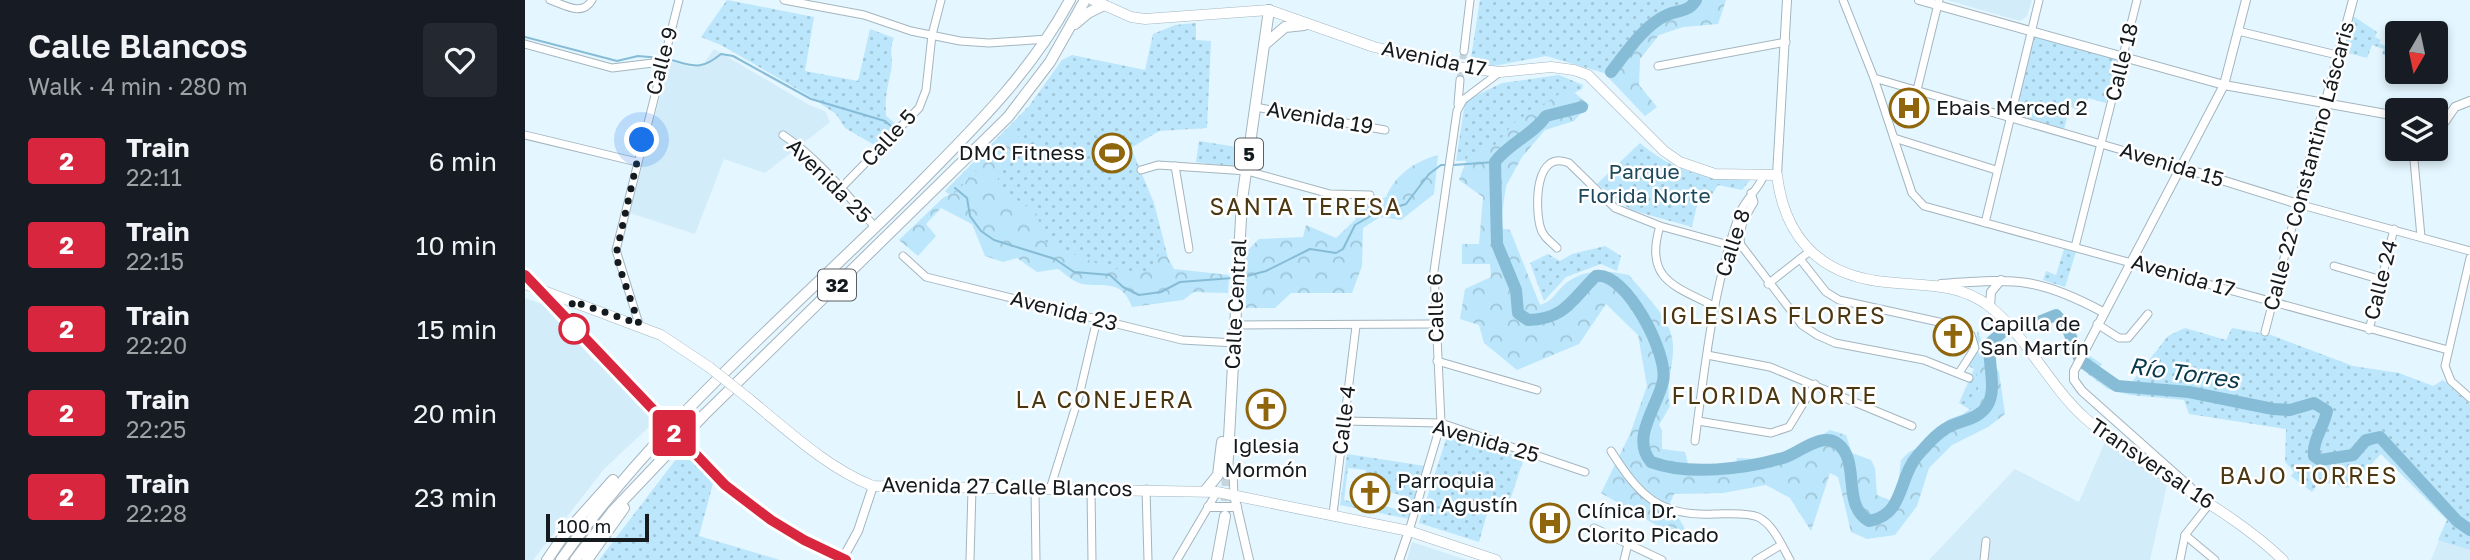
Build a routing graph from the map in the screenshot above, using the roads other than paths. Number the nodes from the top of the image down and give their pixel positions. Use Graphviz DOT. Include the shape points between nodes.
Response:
graph roads {
  1 [pos="550,0"];
  2 [pos="592,0"];
  3 [pos="679,0"];
  4 [pos="784,0"];
  5 [pos="941,0"];
  6 [pos="1070,0"];
  7 [pos="1085,0"];
  8 [pos="1093,0"];
  9 [pos="1470,0"];
  10 [pos="1787,0"];
  11 [pos="1843,0"];
  12 [pos="1919,0"];
  13 [pos="2039,0"];
  14 [pos="2137,0"];
  15 [pos="2246,0"];
  16 [pos="2351,0"];
  17 [pos="1939,2"];
  18 [pos="1104,5"];
  19 [pos="1269,5"];
  20 [pos="1304,25"];
  21 [pos="1070,28"];
  22 [pos="2031,30"];
  23 [pos="2238,32"];
  24 [pos="932,35"];
  25 [pos="1048,38"];
  26 [pos="1029,42"];
  27 [pos="1786,42"];
  28 [pos="525,44"];
  29 [pos="1264,46"];
  30 [pos="1464,51"];
  31 [pos="1036,55"];
  32 [pos="2337,55"];
  33 [pos="2124,56"];
  34 [pos="662,59"];
  35 [pos="1658,66"];
  36 [pos="1500,72"];
  37 [pos="1874,78"];
  38 [pos="1460,80"];
  39 [pos="2224,85"];
  40 [pos="1917,90"];
  41 [pos="2470,102"];
  42 [pos="2324,103"];
  43 [pos="1255,107"];
  44 [pos="1457,111"];
  45 [pos="2385,114"];
  46 [pos="2008,117"];
  47 [pos="2448,119"];
  48 [pos="1385,130"];
  49 [pos="525,135"];
  50 [pos="783,135"];
  51 [pos="1894,138"];
  52 [pos="2102,144"];
  53 [pos="2414,161"];
  54 [pos="636,162"];
  55 [pos="1175,166"];
  56 [pos="2180,167"];
  57 [pos="1141,170"];
  58 [pos="1996,170"];
  59 [pos="1247,171"];
  60 [pos="1764,175"];
  61 [pos="1777,175"];
  62 [pos="841,188"];
  63 [pos="1751,193"];
  64 [pos="1370,195"];
  65 [pos="2298,204"];
  66 [pos="1985,223"];
  67 [pos="1660,226"];
  68 [pos="875,227"];
  69 [pos="2394,229"];
  70 [pos="2421,237"];
  71 [pos="1729,245"];
  72 [pos="2075,247"];
  73 [pos="1557,248"];
  74 [pos="1189,249"];
  75 [pos="1810,251"];
  76 [pos="2470,251"];
  77 [pos="903,256"];
  78 [pos="2470,258"];
  79 [pos="1800,259"];
  80 [pos="2130,261"];
  81 [pos="2334,266"];
  82 [pos="2382,280"];
  83 [pos="2001,281"];
  84 [pos="525,284"];
  85 [pos="1768,284"];
  86 [pos="1934,285"];
  87 [pos="2273,302"];
  88 [pos="1714,306"];
  89 [pos="1990,307"];
  90 [pos="2103,312"];
  91 [pos="2148,314"];
  92 [pos="1097,319"];
  93 [pos="639,324"];
  94 [pos="1434,324"];
  95 [pos="2097,324"];
  96 [pos="1236,325"];
  97 [pos="1356,326"];
  98 [pos="2369,330"];
  99 [pos="2265,332"];
  100 [pos="1235,343"];
  101 [pos="2448,350"];
  102 [pos="1707,355"];
  103 [pos="1233,360"];
  104 [pos="1437,361"];
  105 [pos="1959,373"];
  106 [pos="1969,378"];
  107 [pos="1815,384"];
  108 [pos="1537,390"];
  109 [pos="2470,398"];
  110 [pos="1344,421"];
  111 [pos="1698,421"];
  112 [pos="1441,424"];
  113 [pos="1912,426"];
  114 [pos="659,438"];
  115 [pos="1696,441"];
  116 [pos="1611,450"];
  117 [pos="1585,472"];
  118 [pos="1230,474"];
  119 [pos="643,482"];
  120 [pos="873,486"];
  121 [pos="972,489"];
  122 [pos="1035,489"];
  123 [pos="1050,489"];
  124 [pos="1091,489"];
  125 [pos="1146,489"];
  126 [pos="1211,492"];
  127 [pos="2198,494"];
  128 [pos="1234,495"];
  129 [pos="2210,503"];
  130 [pos="1208,507"];
  131 [pos="1237,507"];
  132 [pos="1333,514"];
  133 [pos="1225,516"];
  134 [pos="1594,527"];
  135 [pos="1409,531"];
  136 [pos="2185,536"];
  137 [pos="1986,541"];
  138 [pos="1628,544"];
  139 [pos="1781,545"];
  140 [pos="545,560"];
  141 [pos="561,560"];
  142 [pos="575,560"];
  143 [pos="587,560"];
  144 [pos="842,560"];
  145 [pos="970,560"];
  146 [pos="1037,560"];
  147 [pos="1092,560"];
  148 [pos="1148,560"];
  149 [pos="1177,560"];
  150 [pos="1217,560"];
  151 [pos="1249,560"];
  152 [pos="1399,560"];
  153 [pos="1496,560"];
  154 [pos="1624,560"];
  155 [pos="1662,560"];
  156 [pos="1756,560"];
  157 [pos="1790,560"];
  158 [pos="1984,560"];
  159 [pos="2180,560"];
  160 [pos="2215,560"];
  161 [pos="2283,560"];
  1 -- 2 [label="street" via="584,9"];
  3 -- 34 [label="street, Calle 9"];
  4 -- 24 [label="street" via="864,15"];
  5 -- 24 [label="street, Calle 5"];
  6 -- 25 [label="main road, 32"];
  7 -- 21 [label="main road, 32"];
  8 -- 18 [label="main road, Avenida 17"];
  9 -- 30 [label="street"];
  10 -- 27 [label="street"];
  11 -- 37 [label="street"];
  12 -- 17 [label="street"];
  13 -- 22 [label="street"];
  14 -- 33 [label="street, Calle 18"];
  15 -- 23 [label="street"];
  16 -- 32 [label="street, Calle 22 Constantino Láscaris"];
  17 -- 22 [label="street"];
  17 -- 40 [label="street"];
  18 -- 19 [label="main road, Avenida 17" via="1146,19"];
  18 -- 21 [label="main road"];
  19 -- 20 [label="main road, Avenida 17"];
  19 -- 29 [label="main road, Calle Central / 5"];
  20 -- 29 [label="main road" via="1285,27"];
  20 -- 36 [label="main road, Avenida 17" via="1420,59"];
  21 -- 119 [label="main road, 32" via="1008,117 704,415"];
  22 -- 33 [label="street"];
  22 -- 46 [label="street"];
  23 -- 32 [label="street"];
  23 -- 39 [label="street"];
  24 -- 26 [label="street" via="989,43"];
  24 -- 62 [label="street, Calle 5" via="926,90 919,107"];
  25 -- 26 [label="street"];
  25 -- 31 [label="main road, 32"];
  26 -- 31 [label="street"];
  27 -- 35 [label="street"];
  27 -- 61 [label="street"];
  28 -- 34 [label="street" via="612,68"];
  29 -- 43 [label="main road, Calle Central / 5"];
  31 -- 68 [label="main road, 32" via="994,107"];
  32 -- 42 [label="street, Calle 22 Constantino Láscaris"];
  33 -- 39 [label="street"];
  33 -- 52 [label="street, Calle 18"];
  34 -- 54 [label="street, Calle 9"];
  36 -- 44 [label="street" via="1463,100"];
  36 -- 60 [label="main road, Avenida 17" via="1560,68 1588,75 1680,162 1715,174"];
  37 -- 40 [label="street, Avenida 15"];
  37 -- 51 [label="street"];
  38 -- 44 [label="street, Calle 6"];
  39 -- 42 [label="street"];
  39 -- 56 [label="street"];
  40 -- 46 [label="street, Avenida 15"];
  41 -- 47 [label="street" via="2455,107"];
  42 -- 45 [label="street"];
  42 -- 65 [label="street, Calle 22 Constantino Láscaris"];
  43 -- 48 [label="street, Avenida 19"];
  43 -- 59 [label="main road, Calle Central / 5"];
  44 -- 94 [label="street, Calle 6" via="1435,256"];
  46 -- 52 [label="street, Avenida 15"];
  46 -- 58 [label="street"];
  49 -- 54 [label="street"];
  50 -- 62 [label="street, Avenida 25"];
  51 -- 58 [label="street"];
  51 -- 66 [label="street, Avenida 17" via="1917,202"];
  52 -- 56 [label="street, Avenida 15"];
  52 -- 72 [label="street, Calle 18"];
  53 -- 70 [label="street, Calle 24"];
  54 -- 93 [label="street, Calle 9" via="617,250"];
  55 -- 57 [label="street"];
  55 -- 59 [label="street"];
  55 -- 74 [label="street"];
  56 -- 65 [label="street, Avenida 15"];
  56 -- 80 [label="street"];
  58 -- 66 [label="street"];
  59 -- 64 [label="street" via="1330,194"];
  59 -- 96 [label="main road, Calle Central / 5"];
  60 -- 61 [label="main road, Avenida 17"];
  60 -- 63 [label="street, Calle 8"];
  61 -- 75 [label="main road" via="1784,214"];
  62 -- 68 [label="street, Avenida 25"];
  63 -- 71 [label="street, Calle 8"];
  63 -- 85 [label="street" via="1753,202 1738,236"];
  65 -- 69 [label="street, Avenida 15"];
  65 -- 87 [label="street, Calle 22 Constantino Láscaris"];
  66 -- 72 [label="street, Avenida 17"];
  67 -- 71 [label="street"];
  67 -- 73 [label="street" via="1615,208 1560,159 1541,177 1537,203 1544,236"];
  67 -- 88 [label="street" via="1654,257 1658,269"];
  68 -- 114 [label="main road, 32"];
  69 -- 70 [label="street, Avenida 15"];
  69 -- 82 [label="street, Calle 24"];
  70 -- 76 [label="street, Avenida 15"];
  71 -- 88 [label="street, Calle 8"];
  72 -- 80 [label="street, Avenida 17"];
  75 -- 79 [label="street"];
  75 -- 86 [label="main road" via="1856,276"];
  77 -- 92 [label="street, Avenida 23" via="926,277"];
  78 -- 101 [label="street"];
  79 -- 85 [label="street"];
  79 -- 105 [label="street" via="1826,292 1839,300 1948,324 1971,335 1975,348"];
  80 -- 87 [label="street, Avenida 17"];
  80 -- 90 [label="street"];
  81 -- 82 [label="street"];
  82 -- 98 [label="street, Calle 24"];
  83 -- 86 [label="street"];
  83 -- 89 [label="street" via="1991,292"];
  83 -- 90 [label="street" via="2044,284"];
  84 -- 93 [label="main road, Avenida 27 Calle Blancos"];
  85 -- 105 [label="street" via="1802,325 1817,335 1835,343 1924,360"];
  86 -- 89 [label="main road, Transversal 16" via="1968,294"];
  87 -- 98 [label="street, Avenida 17"];
  87 -- 99 [label="street, Calle 22 Constantino Láscaris"];
  88 -- 102 [label="street, Calle 8"];
  89 -- 127 [label="main road, Transversal 16" via="2086,419"];
  90 -- 95 [label="street"];
  91 -- 95 [label="street" via="2125,339"];
  92 -- 100 [label="street, Avenida 23" via="1194,342"];
  92 -- 123 [label="street"];
  93 -- 120 [label="main road, Avenida 27 Calle Blancos, bridge" via="676,344 807,444"];
  94 -- 97 [label="street"];
  94 -- 104 [label="street, Calle 6"];
  95 -- 127 [label="street" via="2076,365 2078,387"];
  96 -- 97 [label="street"];
  96 -- 100 [label="main road, Calle Central / 5"];
  97 -- 110 [label="street, Calle 4"];
  98 -- 101 [label="street, Avenida 17"];
  100 -- 103 [label="main road, Calle Central / 5"];
  101 -- 109 [label="street" via="2447,373"];
  102 -- 107 [label="street" via="1770,367"];
  102 -- 111 [label="street, Calle 8"];
  103 -- 118 [label="main road, Calle Central / 5"];
  103 -- 126 [label="main road" via="1218,475"];
  104 -- 108 [label="street"];
  104 -- 112 [label="street, Calle 6"];
  105 -- 106 [label="street"];
  107 -- 111 [label="street" via="1789,427 1771,433"];
  107 -- 113 [label="street"];
  110 -- 112 [label="street, Avenida 25"];
  110 -- 132 [label="street, Calle 4"];
  111 -- 115 [label="street, Calle 8"];
  112 -- 117 [label="street, Avenida 25"];
  112 -- 135 [label="street, Calle 6"];
  114 -- 140 [label="main road" via="617,475"];
  114 -- 141 [label="main road, 32"];
  116 -- 139 [label="street" via="1628,478 1667,510 1757,516"];
  118 -- 128 [label="street"];
  119 -- 142 [label="main road, 32" via="612,512"];
  119 -- 143 [label="main road"];
  120 -- 121 [label="main road, Avenida 27 Calle Blancos"];
  120 -- 144 [label="street" via="858,531"];
  121 -- 122 [label="main road, Avenida 27 Calle Blancos"];
  121 -- 145 [label="street"];
  122 -- 123 [label="main road, Avenida 27 Calle Blancos"];
  122 -- 146 [label="street"];
  123 -- 124 [label="main road, Avenida 27 Calle Blancos"];
  124 -- 125 [label="main road, Avenida 27 Calle Blancos"];
  124 -- 147 [label="street"];
  125 -- 126 [label="main road, Avenida 27 Calle Blancos"];
  125 -- 148 [label="street"];
  126 -- 128 [label="main road, Avenida 27 Calle Blancos"];
  126 -- 130 [label="street"];
  127 -- 129 [label="main road, Transversal 16"];
  128 -- 131 [label="street"];
  128 -- 132 [label="main road, Avenida 27 Calle Blancos"];
  129 -- 136 [label="street"];
  129 -- 161 [label="main road, Transversal 16"];
  130 -- 131 [label="street"];
  130 -- 149 [label="street"];
  131 -- 151 [label="street"];
  132 -- 135 [label="main road, Avenida 27 Calle Blancos"];
  133 -- 150 [label="main road"];
  134 -- 138 [label="street"];
  135 -- 152 [label="street, Calle 6"];
  135 -- 153 [label="main road, Avenida 27 Calle Blancos"];
  136 -- 159 [label="street"];
  136 -- 160 [label="street"];
  137 -- 158 [label="street"];
  138 -- 154 [label="street"];
  138 -- 155 [label="street"];
  139 -- 156 [label="street"];
  139 -- 157 [label="street"];
}
